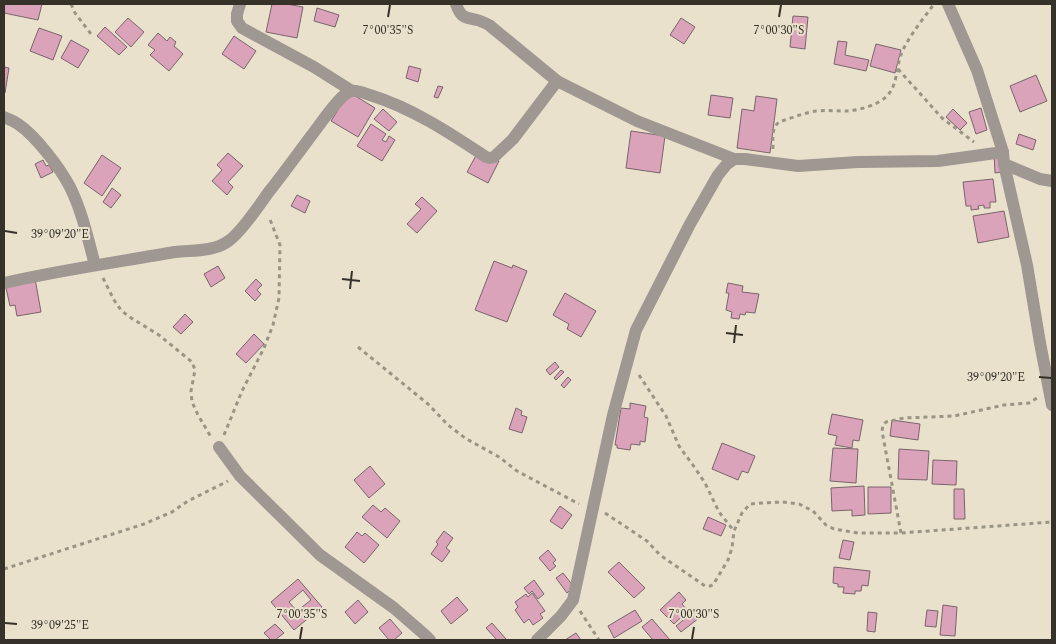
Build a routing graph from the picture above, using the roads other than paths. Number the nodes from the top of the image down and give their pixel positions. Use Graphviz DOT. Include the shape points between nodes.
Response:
graph roads {
  1 [pos="240,4"];
  2 [pos="456,4"];
  3 [pos="948,4"];
  4 [pos="557,81"];
  5 [pos="352,91"];
  6 [pos="4,117"];
  7 [pos="999,156"];
  8 [pos="734,160"];
  9 [pos="1052,181"];
  10 [pos="95,265"];
  11 [pos="4,283"];
  12 [pos="1051,398"];
  13 [pos="219,447"];
  14 [pos="430,640"];
  15 [pos="537,640"];
  1 -- 5 [label="street" via="236,21 242,28"];
  2 -- 4 [label="street" via="466,19 488,25"];
  3 -- 7 [label="street" via="977,70"];
  4 -- 5 [label="street" via="512,139 490,158 385,99"];
  4 -- 8 [label="street" via="636,121"];
  5 -- 10 [label="street" via="343,96 328,114 228,242"];
  6 -- 10 [label="street" via="33,137 70,186"];
  7 -- 8 [label="street" via="798,166"];
  7 -- 9 [label="street" via="1040,179"];
  7 -- 12 [label="street" via="1027,265"];
  8 -- 15 [label="street" via="718,175 636,330 613,415 573,600"];
  10 -- 11 [label="street"];
  13 -- 14 [label="street" via="240,476 320,555 394,608"];
}
